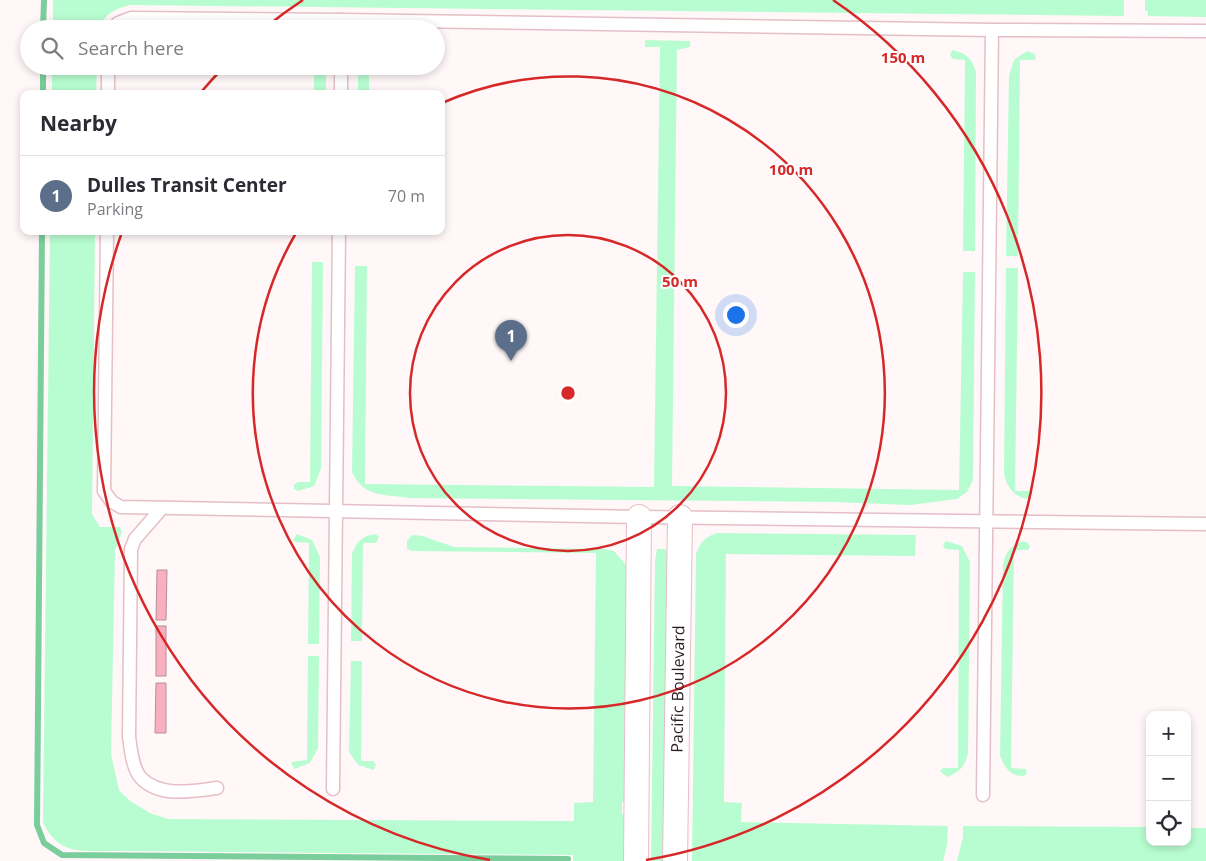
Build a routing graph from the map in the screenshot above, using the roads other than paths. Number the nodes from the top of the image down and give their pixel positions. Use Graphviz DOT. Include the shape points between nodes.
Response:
graph roads {
  1 [pos="125,20"];
  2 [pos="200,20"];
  3 [pos="445,25"];
  4 [pos="992,30"];
  5 [pos="1206,31"];
  6 [pos="108,75"];
  7 [pos="341,75"];
  8 [pos="108,90"];
  9 [pos="341,90"];
  10 [pos="106,235"];
  11 [pos="339,235"];
  12 [pos="162,508"];
  13 [pos="336,510"];
  14 [pos="639,517"];
  15 [pos="680,517"];
  16 [pos="987,521"];
  17 [pos="1206,524"];
  18 [pos="217,788"];
  19 [pos="333,789"];
  20 [pos="983,795"];
  21 [pos="636,861"];
  22 [pos="675,861"];
  1 -- 2 [label="lane"];
  3 -- 4 [label="lane"];
  4 -- 5 [label="lane"];
  4 -- 16 [label="lane"];
  6 -- 8 [label="lane"];
  7 -- 9 [label="lane"];
  10 -- 12 [label="lane" via="104,492 112,502 122,506"];
  11 -- 13 [label="lane"];
  12 -- 13 [label="lane"];
  12 -- 18 [label="lane" via="135,539 131,549 129,737 134,763 141,778 153,786 183,793"];
  13 -- 14 [label="lane"];
  13 -- 19 [label="lane"];
  14 -- 15 [label="lane"];
  14 -- 21 [label="street"];
  15 -- 16 [label="lane"];
  15 -- 22 [label="street, Pacific Boulevard"];
  16 -- 17 [label="lane"];
  16 -- 20 [label="lane"];
}
